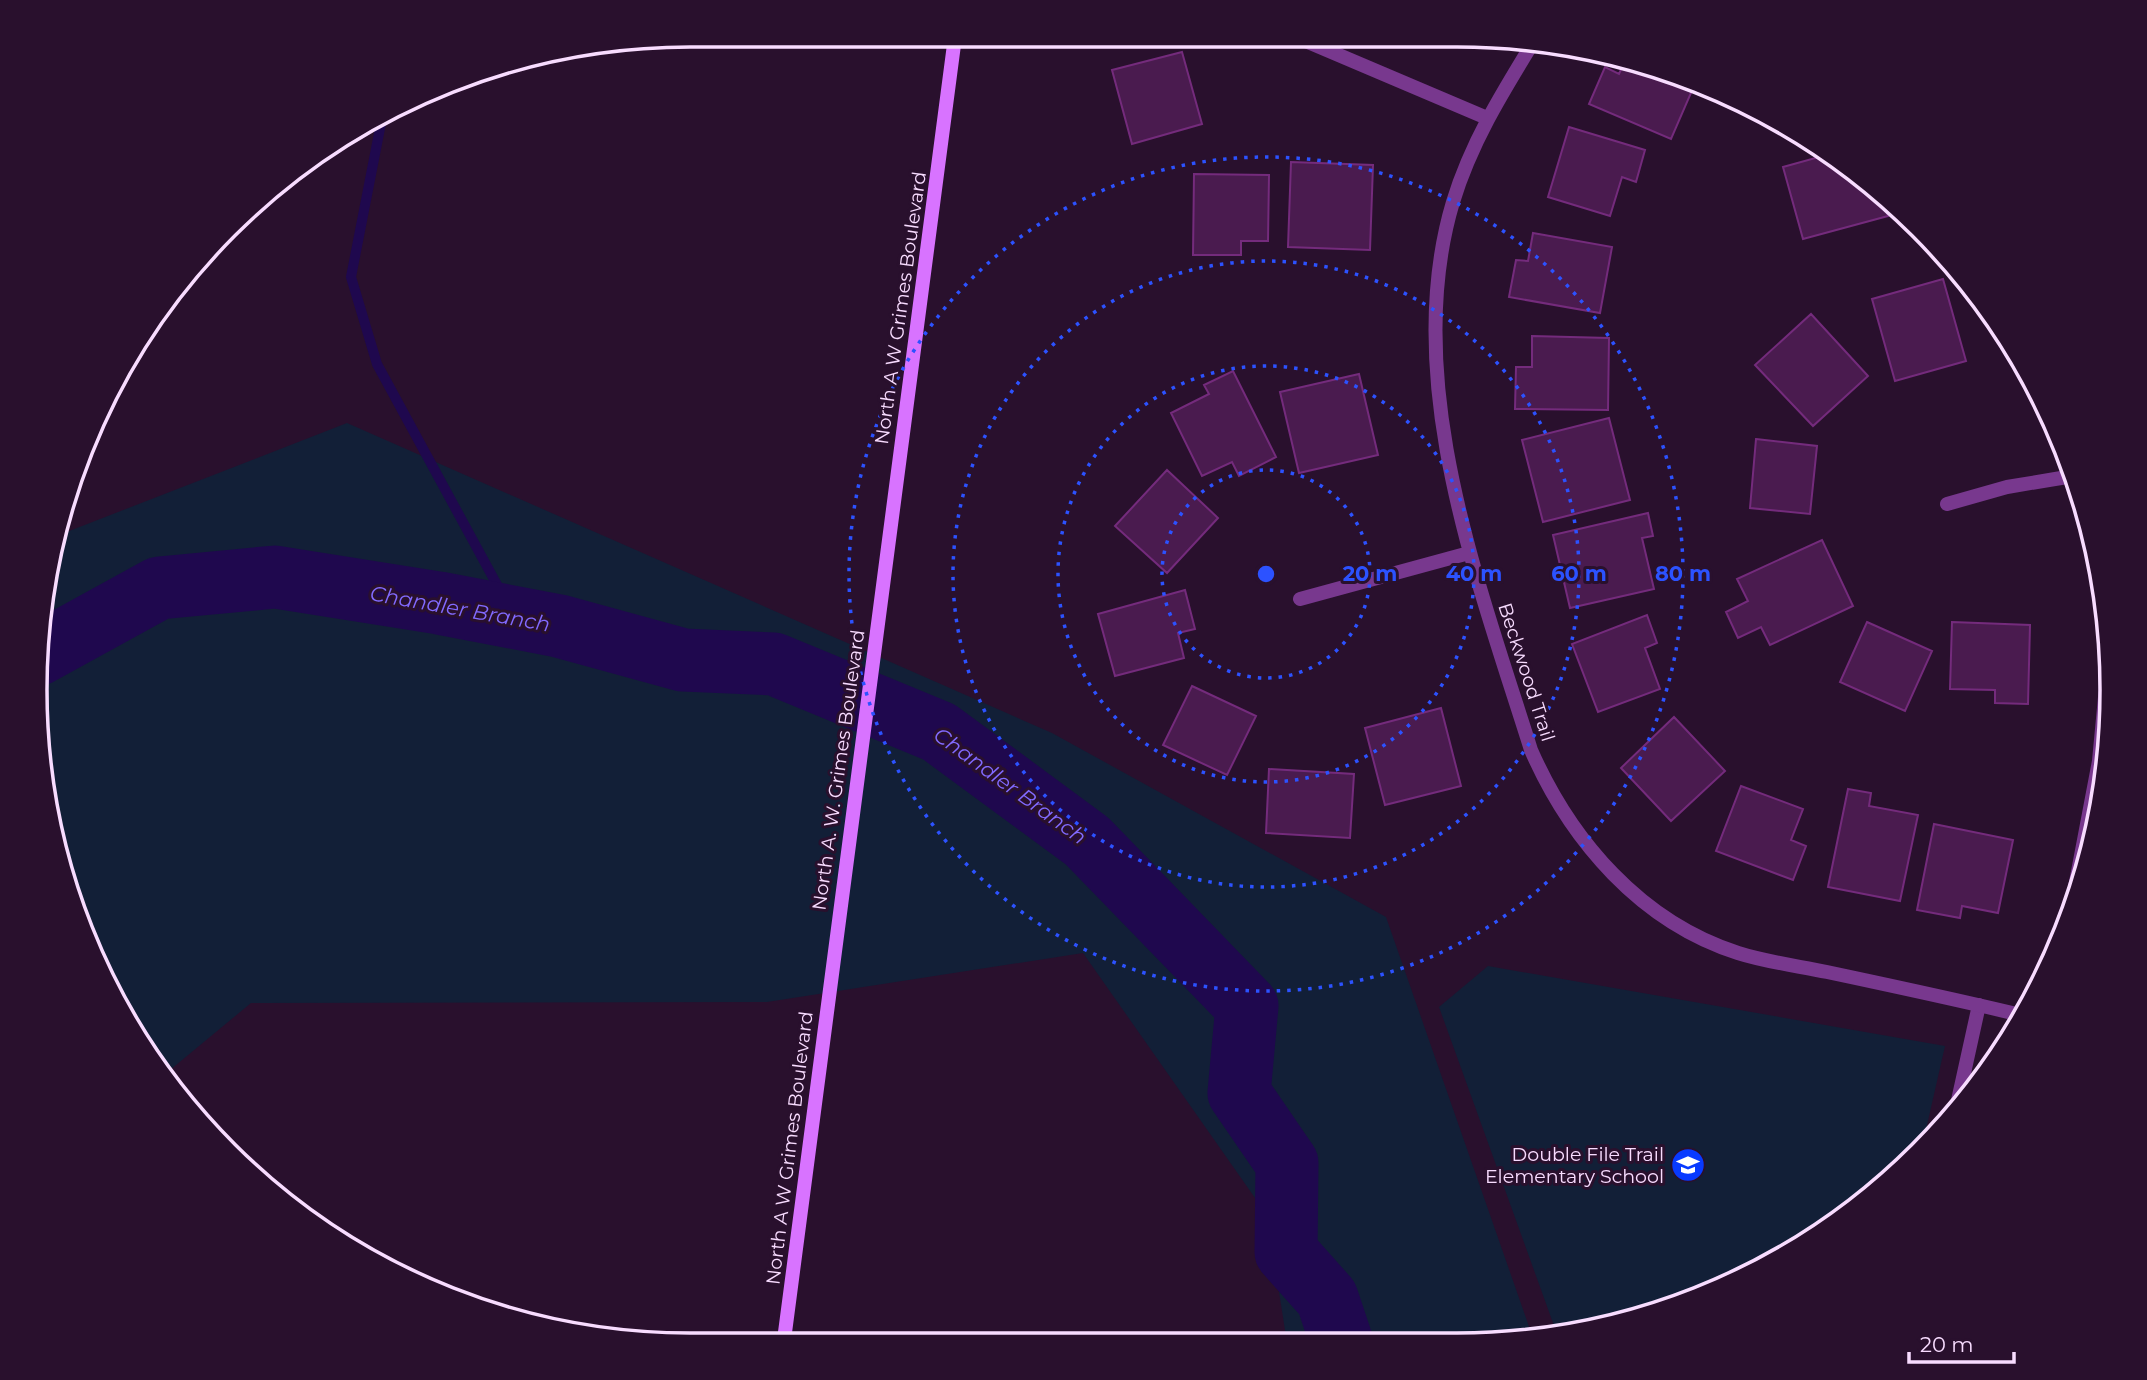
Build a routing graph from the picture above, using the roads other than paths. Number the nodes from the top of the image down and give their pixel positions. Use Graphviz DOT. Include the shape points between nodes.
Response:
graph roads {
  1 [pos="954,47"];
  2 [pos="1320,47"];
  3 [pos="1527,52"];
  4 [pos="1487,118"];
  5 [pos="2064,477"];
  6 [pos="1947,504"];
  7 [pos="1469,553"];
  8 [pos="882,584"];
  9 [pos="1300,599"];
  10 [pos="832,960"];
  11 [pos="1979,1005"];
  12 [pos="2013,1013"];
  13 [pos="1961,1089"];
  14 [pos="785,1333"];
  1 -- 8 [label="main road, North A W Grimes Boulevard"];
  2 -- 4 [label="street"];
  3 -- 4 [label="street, Beckwood Trail"];
  4 -- 7 [label="street, Beckwood Trail" via="1453,202 1440,261 1435,322 1440,413"];
  5 -- 6 [label="street" via="2007,486"];
  7 -- 9 [label="street"];
  7 -- 11 [label="street, Beckwood Trail" via="1542,775 1594,854 1643,901 1688,931 1738,953"];
  8 -- 10 [label="main road, North A. W. Grimes Boulevard"];
  10 -- 14 [label="main road, North A W Grimes Boulevard"];
  11 -- 12 [label="street, Beckwood Trail"];
  11 -- 13 [label="street"];
}
